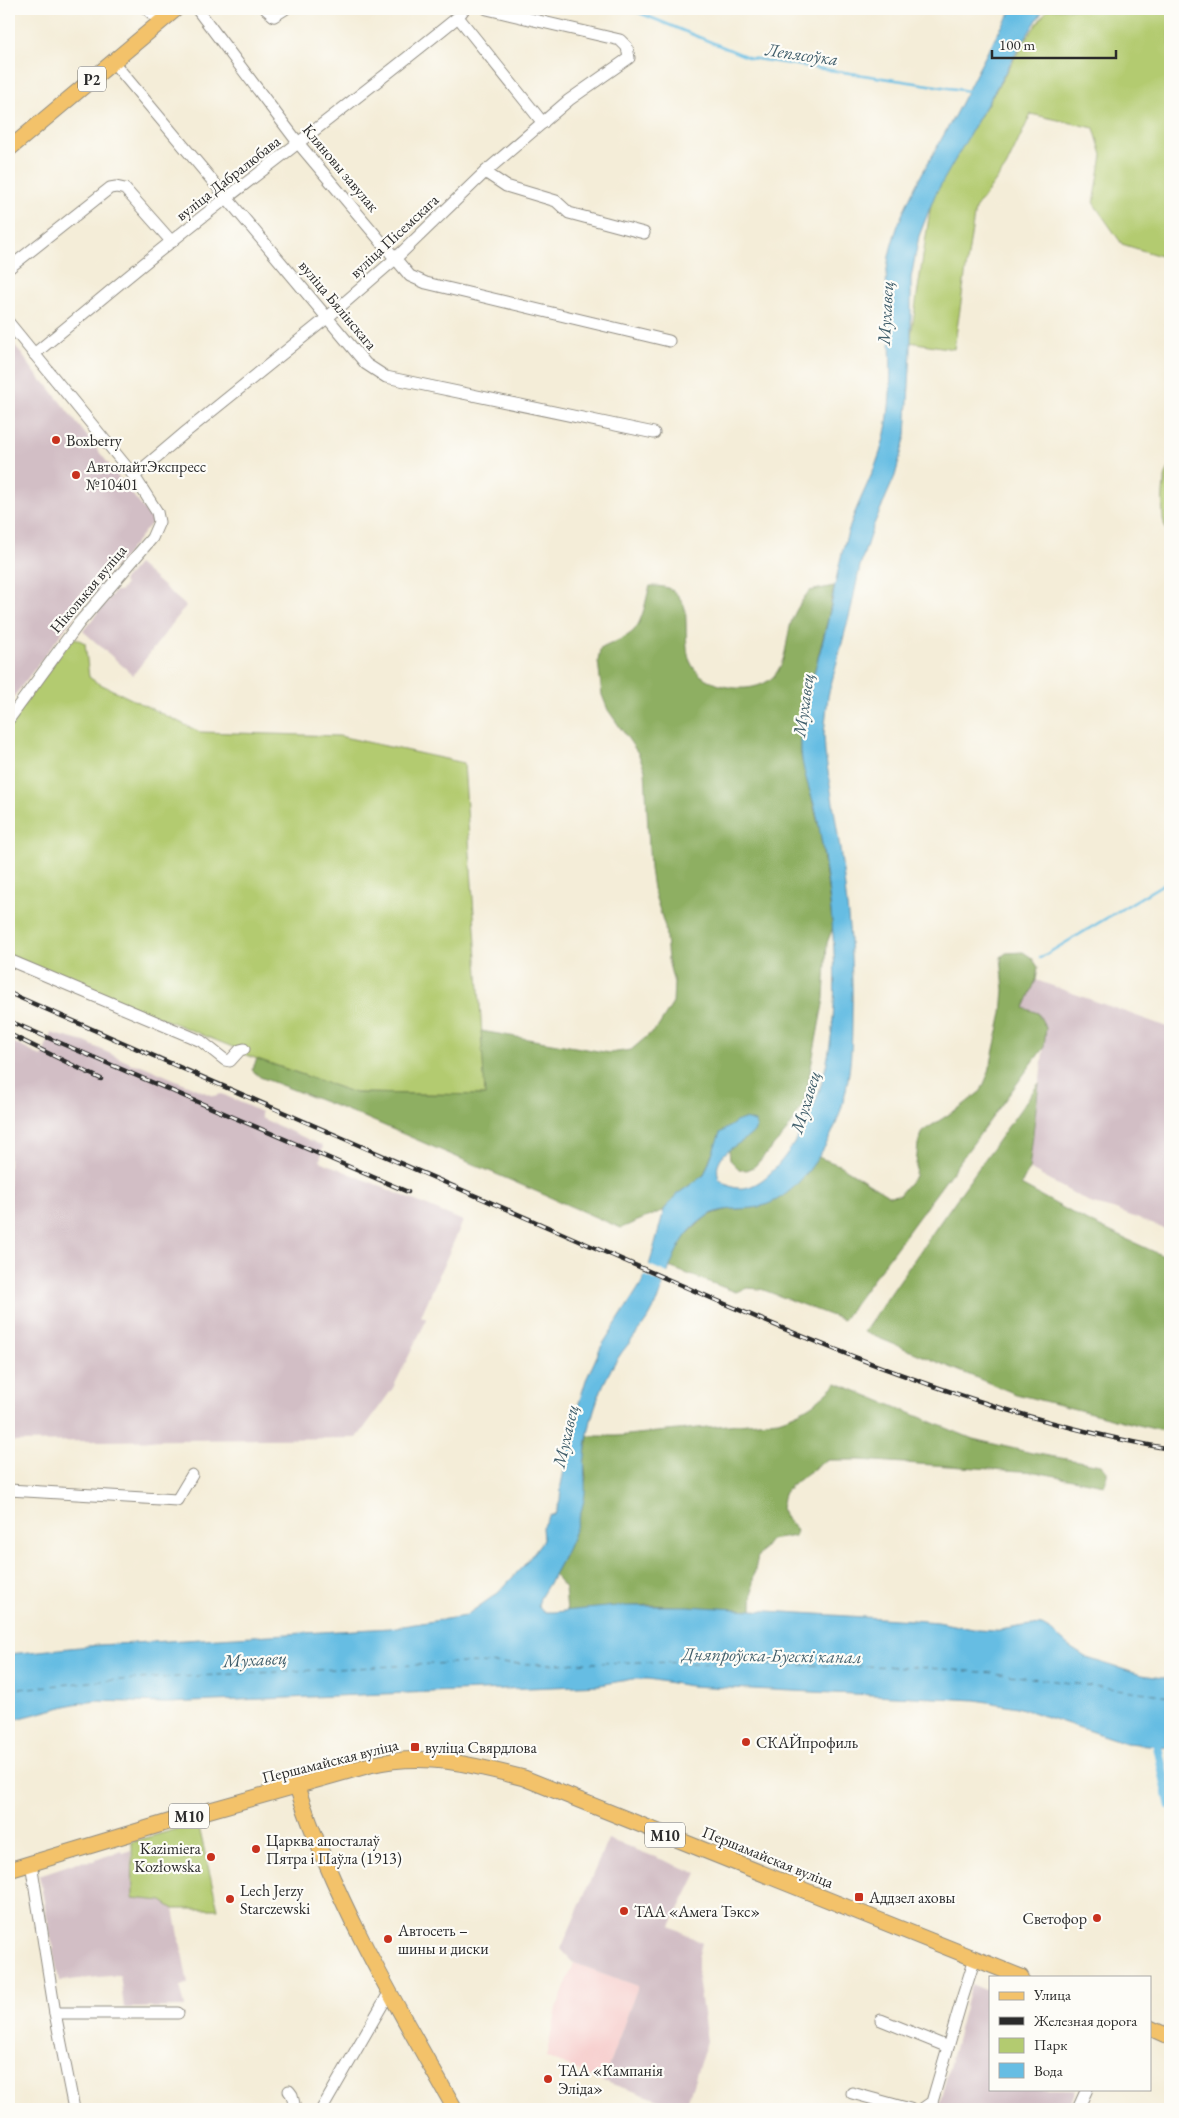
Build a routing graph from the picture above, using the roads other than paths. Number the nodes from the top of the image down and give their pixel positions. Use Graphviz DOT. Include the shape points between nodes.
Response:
graph roads {
  1 [pos="147,9"];
  2 [pos="176,9"];
  3 [pos="197,9"];
  4 [pos="266,9"];
  5 [pos="285,9"];
  6 [pos="487,9"];
  7 [pos="461,13"];
  8 [pos="161,22"];
  9 [pos="113,62"];
  10 [pos="543,123"];
  11 [pos="299,144"];
  12 [pos="9,149"];
  13 [pos="484,172"];
  14 [pos="227,197"];
  15 [pos="644,233"];
  16 [pos="172,242"];
  17 [pos="395,259"];
  18 [pos="9,268"];
  19 [pos="328,318"];
  20 [pos="9,323"];
  21 [pos="669,341"];
  22 [pos="34,354"];
  23 [pos="654,434"];
  24 [pos="134,476"];
  25 [pos="9,719"];
  26 [pos="9,960"];
  27 [pos="244,1049"];
  28 [pos="192,1475"];
  29 [pos="9,1490"];
  30 [pos="298,1786"];
  31 [pos="31,1863"];
  32 [pos="9,1870"];
  33 [pos="975,1958"];
  34 [pos="1019,1976"];
  35 [pos="389,1993"];
  36 [pos="55,2013"];
  37 [pos="178,2013"];
  38 [pos="881,2020"];
  39 [pos="1152,2029"];
  40 [pos="1170,2037"];
  41 [pos="948,2047"];
  42 [pos="1087,2090"];
  43 [pos="289,2091"];
  44 [pos="852,2093"];
  45 [pos="74,2109"];
  46 [pos="295,2109"];
  47 [pos="322,2109"];
  48 [pos="455,2109"];
  49 [pos="910,2109"];
  50 [pos="922,2109"];
  51 [pos="1078,2109"];
  1 -- 8 [label="street"];
  2 -- 8 [label="main road, Р2"];
  3 -- 11 [label="street, Кляновы завулак"];
  4 -- 5 [label="street" via="274,16"];
  6 -- 10 [label="street, вуліца Пісемскага" via="620,40 626,47 629,58 569,100"];
  7 -- 10 [label="street"];
  7 -- 11 [label="street, вуліца Дабралюбава"];
  8 -- 9 [label="main road, Р2"];
  9 -- 12 [label="main road, Р2"];
  9 -- 14 [label="street, вуліца Бялінскага"];
  10 -- 13 [label="street, вуліца Пісемскага"];
  11 -- 14 [label="street, вуліца Дабралюбава"];
  11 -- 17 [label="street, Кляновы завулак"];
  13 -- 15 [label="street" via="506,186 556,202 569,213"];
  13 -- 17 [label="street, вуліца Пісемскага"];
  14 -- 16 [label="street, вуліца Дабралюбава"];
  14 -- 19 [label="street, вуліца Бялінскага"];
  16 -- 18 [label="street" via="125,189 116,187 110,188"];
  16 -- 22 [label="street, вуліца Дабралюбава"];
  17 -- 19 [label="street, вуліца Пісемскага"];
  17 -- 21 [label="street, Кляновы завулак" via="417,280"];
  19 -- 23 [label="street, вуліца Бялінскага" via="366,364 386,377"];
  19 -- 24 [label="street, вуліца Пісемскага"];
  20 -- 22 [label="street, Ніколькая вуліца"];
  22 -- 24 [label="street, Ніколькая вуліца"];
  24 -- 25 [label="street, Ніколькая вуліца" via="157,512 157,528 79,623"];
  26 -- 27 [label="street" via="201,1041 225,1060 230,1061"];
  28 -- 29 [label="street" via="177,1500"];
  30 -- 31 [label="main road, Першамайская вуліца / М10"];
  30 -- 33 [label="main road, Першамайская вуліца / М10" via="403,1759 435,1759 524,1778"];
  30 -- 35 [label="main road" via="313,1834 332,1878"];
  31 -- 32 [label="main road, Першамайская вуліца / М10"];
  31 -- 36 [label="street"];
  33 -- 34 [label="main road, Першамайская вуліца / М10"];
  33 -- 41 [label="street"];
  35 -- 47 [label="street"];
  35 -- 48 [label="main road"];
  36 -- 37 [label="street"];
  36 -- 45 [label="street"];
  38 -- 41 [label="street"];
  39 -- 40 [label="main road"];
  41 -- 50 [label="street" via="932,2102"];
  42 -- 51 [label="street"];
  43 -- 46 [label="street"];
  44 -- 49 [label="street"];
}
